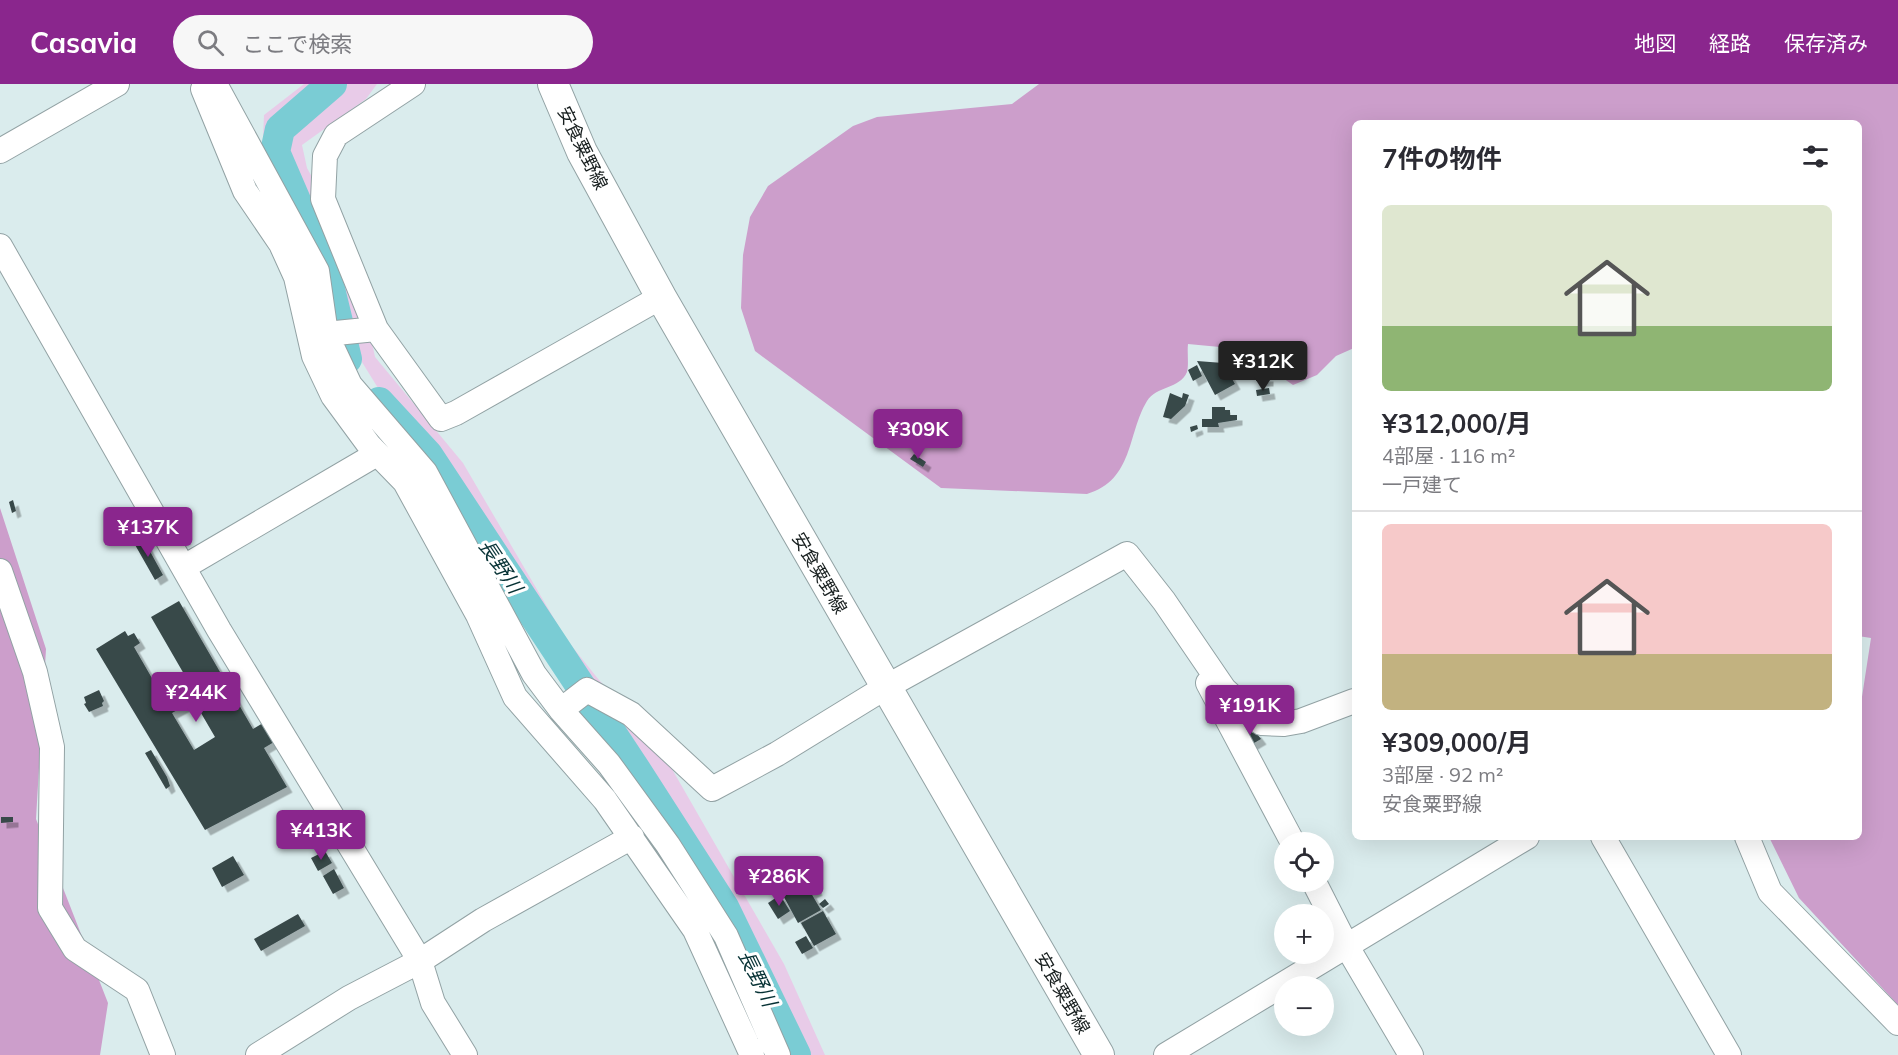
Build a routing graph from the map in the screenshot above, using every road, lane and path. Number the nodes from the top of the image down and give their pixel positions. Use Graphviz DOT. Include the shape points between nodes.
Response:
graph roads {
  1 [pos="117,84"];
  2 [pos="201,84"];
  3 [pos="215,84"];
  4 [pos="413,84"];
  5 [pos="553,84"];
  6 [pos="0,151"];
  7 [pos="0,246"];
  8 [pos="661,297"];
  9 [pos="366,331"];
  10 [pos="329,334"];
  11 [pos="370,458"];
  12 [pos="184,567"];
  13 [pos="0,571"];
  14 [pos="1164,601"];
  15 [pos="886,687"];
  16 [pos="1351,700"];
  17 [pos="563,708"];
  18 [pos="1287,832"];
  19 [pos="632,837"];
  20 [pos="1522,840"];
  21 [pos="1605,840"];
  22 [pos="1748,840"];
  23 [pos="1319,892"];
  24 [pos="1346,945"];
  25 [pos="420,961"];
  26 [pos="1898,1023"];
  27 [pos="163,1055"];
  28 [pos="258,1055"];
  29 [pos="465,1055"];
  30 [pos="752,1055"];
  31 [pos="778,1055"];
  32 [pos="1099,1055"];
  33 [pos="1166,1055"];
  34 [pos="1411,1055"];
  35 [pos="1729,1055"];
  1 -- 6 [label="street"];
  2 -- 19 [label="street" via="244,191 282,244 296,277 314,356 333,396 369,445 405,482 478,615 515,697 605,800"];
  3 -- 10 [label="street" via="316,271"];
  4 -- 9 [label="street" via="336,135 325,156 323,199"];
  5 -- 8 [label="main road, 安食粟野線" via="582,152"];
  7 -- 12 [label="street"];
  8 -- 9 [label="street" via="441,419"];
  8 -- 15 [label="main road, 安食粟野線"];
  9 -- 10 [label="street"];
  10 -- 17 [label="street" via="350,386 425,472 534,674"];
  11 -- 12 [label="street"];
  12 -- 25 [label="street"];
  13 -- 27 [label="street" via="35,672 52,747 50,908 75,949 137,990"];
  14 -- 15 [label="street" via="1126,554"];
  14 -- 16 [label="street" via="1224,689 1261,723 1293,722"];
  14 -- 18 [label="street"];
  15 -- 17 [label="street" via="712,789 631,714 587,690"];
  15 -- 32 [label="main road, 安食粟野線"];
  17 -- 31 [label="street" via="668,845 719,926"];
  19 -- 25 [label="street" via="483,920"];
  19 -- 30 [label="street" via="695,930"];
  20 -- 24 [label="street"];
  21 -- 35 [label="street"];
  22 -- 26 [label="street" via="1770,892"];
  23 -- 24 [label="street"];
  24 -- 33 [label="street"];
  24 -- 34 [label="street"];
  25 -- 28 [label="street" via="349,998"];
  25 -- 29 [label="street" via="433,1003"];
}
